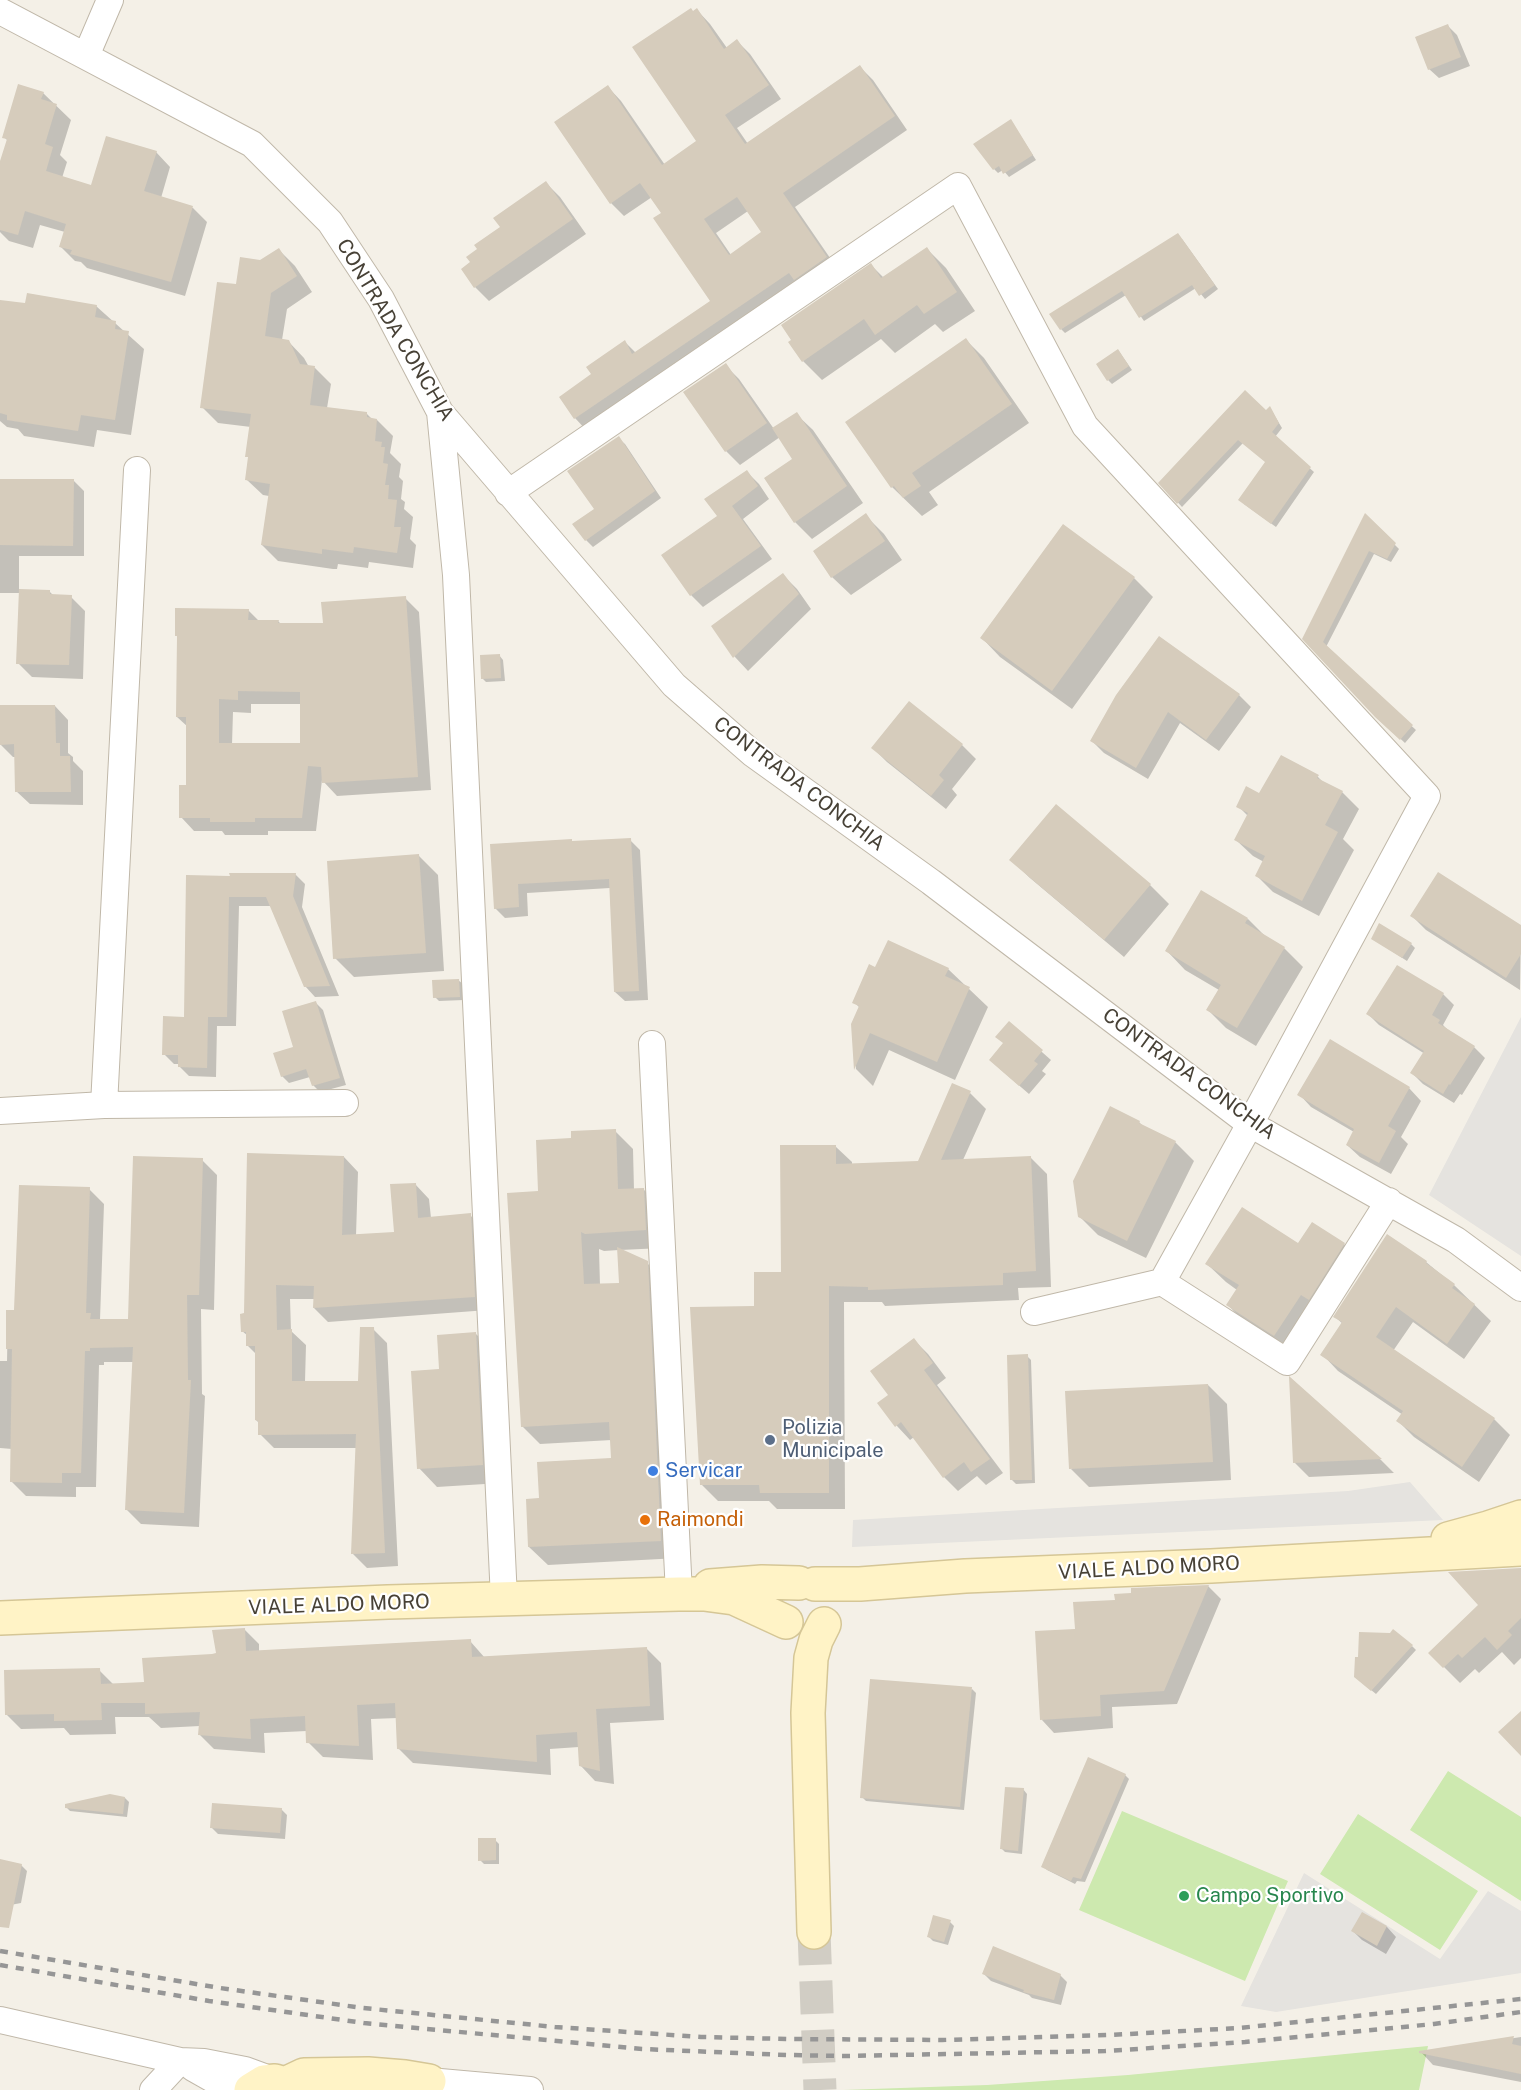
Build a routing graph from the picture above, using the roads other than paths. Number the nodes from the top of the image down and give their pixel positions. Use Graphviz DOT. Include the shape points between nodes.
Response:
graph roads {
  1 [pos="110,0"];
  2 [pos="0,11"];
  3 [pos="86,56"];
  4 [pos="440,412"];
  5 [pos="137,470"];
  6 [pos="508,493"];
  7 [pos="652,1044"];
  8 [pos="345,1103"];
  9 [pos="104,1105"];
  10 [pos="0,1111"];
  11 [pos="1250,1124"];
  12 [pos="1389,1201"];
  13 [pos="1162,1282"];
  14 [pos="1521,1288"];
  15 [pos="1034,1312"];
  16 [pos="1521,1516"];
  17 [pos="1521,1549"];
  18 [pos="1376,1556"];
  19 [pos="922,1580"];
  20 [pos="807,1584"];
  21 [pos="679,1594"];
  22 [pos="504,1599"];
  23 [pos="0,1618"];
  24 [pos="826,1621"];
  25 [pos="788,1624"];
  26 [pos="808,1713"];
  27 [pos="814,1932"];
  28 [pos="0,2020"];
  29 [pos="180,2061"];
  30 [pos="429,2081"];
  31 [pos="276,2086"];
  32 [pos="153,2090"];
  33 [pos="232,2090"];
  34 [pos="371,2090"];
  35 [pos="530,2090"];
  1 -- 3 [label="street"];
  2 -- 3 [label="street, CONTRADA CONCHIA"];
  3 -- 4 [label="street, CONTRADA CONCHIA" via="252,144 330,222 381,299"];
  4 -- 6 [label="street, CONTRADA CONCHIA"];
  4 -- 22 [label="street" via="456,575"];
  5 -- 9 [label="street"];
  6 -- 11 [label="street, CONTRADA CONCHIA" via="674,685 753,754 931,882"];
  6 -- 11 [label="street" via="958,186 1084,426 1427,796"];
  7 -- 21 [label="street"];
  8 -- 9 [label="street"];
  9 -- 10 [label="street"];
  11 -- 12 [label="street, CONTRADA CONCHIA"];
  11 -- 13 [label="street"];
  12 -- 13 [label="street" via="1287,1362"];
  12 -- 14 [label="street, CONTRADA CONCHIA" via="1456,1240"];
  13 -- 15 [label="street"];
  16 -- 18 [label="main road, VIALE ALDO MORO" via="1478,1531"];
  17 -- 18 [label="main road, VIALE ALDO MORO"];
  18 -- 19 [label="main road, VIALE ALDO MORO"];
  19 -- 20 [label="main road, VIALE ALDO MORO"];
  19 -- 24 [label="main road, VIALE ALDO MORO" via="874,1591"];
  20 -- 21 [label="main road, VIALE ALDO MORO" via="707,1586"];
  20 -- 24 [label="main road" via="827,1595 830,1602"];
  20 -- 25 [label="main road" via="791,1587 782,1600 781,1609"];
  21 -- 22 [label="main road, VIALE ALDO MORO"];
  21 -- 25 [label="main road, VIALE ALDO MORO" via="734,1599"];
  22 -- 23 [label="main road, VIALE ALDO MORO"];
  24 -- 25 [label="main road" via="804,1632"];
  24 -- 26 [label="main road" via="811,1658"];
  25 -- 26 [label="main road" via="801,1668"];
  26 -- 27 [label="main road"];
  28 -- 29 [label="street"];
  29 -- 31 [label="street" via="245,2070"];
  29 -- 32 [label="street"];
  29 -- 33 [label="street"];
  30 -- 31 [label="main road" via="368,2074 304,2075"];
  30 -- 34 [label="main road"];
  30 -- 35 [label="street"];
}
